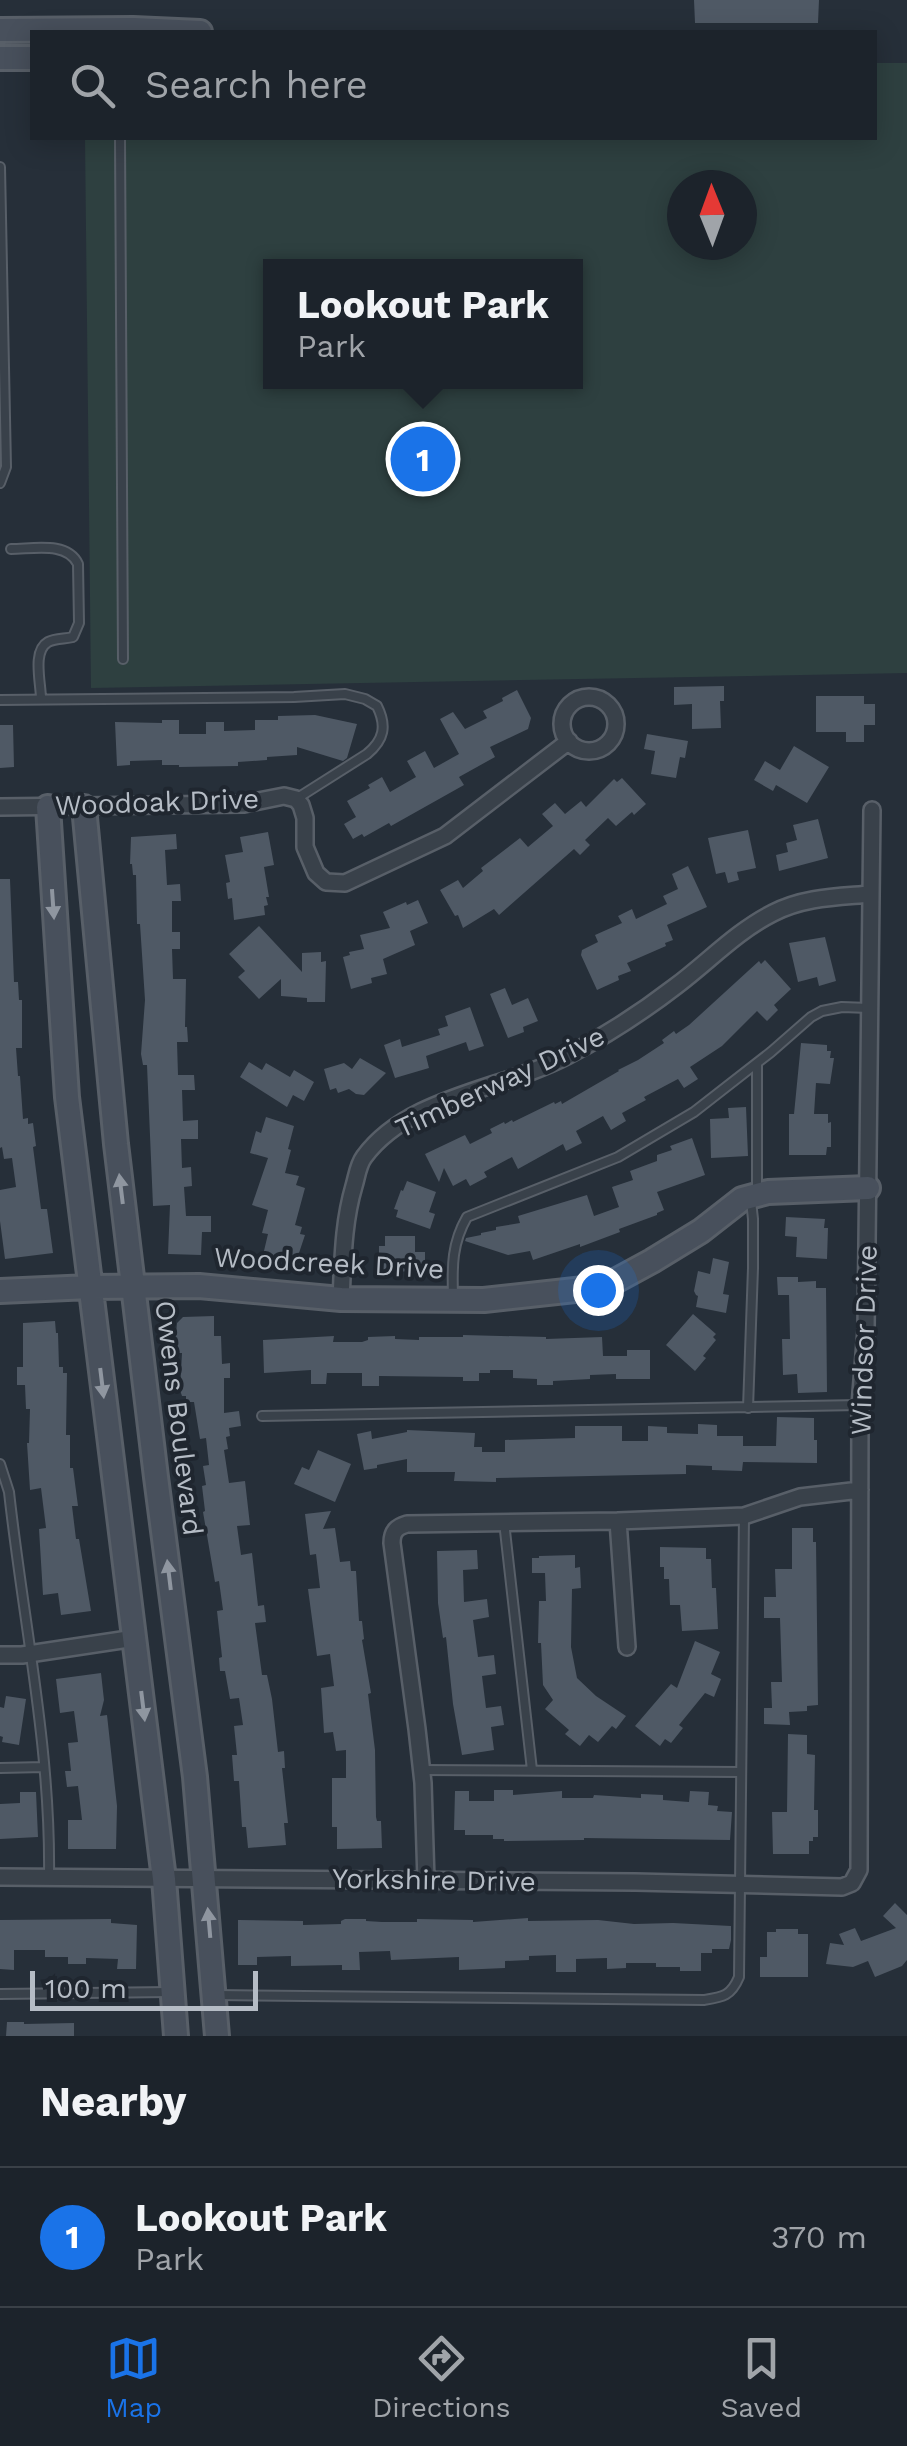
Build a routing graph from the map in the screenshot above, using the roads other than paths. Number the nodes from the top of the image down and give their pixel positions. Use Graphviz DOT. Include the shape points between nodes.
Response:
graph roads {
  1 [pos="0,30"];
  2 [pos="133,30"];
  3 [pos="0,58"];
  4 [pos="30,58"];
  5 [pos="120,140"];
  6 [pos="0,166"];
  7 [pos="0,483"];
  8 [pos="11,549"];
  9 [pos="124,659"];
  10 [pos="41,699"];
  11 [pos="0,700"];
  12 [pos="569,741"];
  13 [pos="296,799"];
  14 [pos="0,807"];
  15 [pos="48,807"];
  16 [pos="84,807"];
  17 [pos="872,810"];
  18 [pos="870,894"];
  19 [pos="870,1008"];
  20 [pos="756,1064"];
  21 [pos="868,1188"];
  22 [pos="753,1196"];
  23 [pos="132,1286"];
  24 [pos="90,1287"];
  25 [pos="0,1291"];
  26 [pos="341,1300"];
  27 [pos="454,1300"];
  28 [pos="860,1406"];
  29 [pos="748,1408"];
  30 [pos="262,1416"];
  31 [pos="0,1464"];
  32 [pos="860,1490"];
  33 [pos="744,1516"];
  34 [pos="618,1521"];
  35 [pos="504,1522"];
  36 [pos="135,1638"];
  37 [pos="627,1647"];
  38 [pos="30,1654"];
  39 [pos="0,1655"];
  40 [pos="44,1767"];
  41 [pos="0,1768"];
  42 [pos="422,1770"];
  43 [pos="532,1770"];
  44 [pos="741,1772"];
  45 [pos="859,1870"];
  46 [pos="0,1877"];
  47 [pos="49,1877"];
  48 [pos="164,1879"];
  49 [pos="205,1880"];
  50 [pos="426,1881"];
  51 [pos="740,1885"];
  52 [pos="173,1992"];
  53 [pos="0,1994"];
  54 [pos="214,1995"];
  55 [pos="176,2036"];
  56 [pos="217,2036"];
  1 -- 2 [label="street"];
  3 -- 4 [label="street"];
  5 -- 9 [label="lane"];
  6 -- 7 [label="lane" via="6,466"];
  8 -- 10 [label="lane" via="68,551 78,564 79,623 73,636 42,647"];
  10 -- 11 [label="lane"];
  10 -- 13 [label="lane" via="344,694 377,706 383,726 378,745"];
  12 -- 13 [label="street, Woodoak Drive" via="445,836 345,883 316,874"];
  13 -- 16 [label="street, Woodoak Drive"];
  14 -- 15 [label="street, Woodoak Drive"];
  15 -- 16 [label="street, Woodoak Drive"];
  15 -- 24 [label="street, one-way" via="66,1096"];
  23 -- 16 [label="street, Owens Boulevard, one-way"];
  17 -- 18 [label="street, Windsor Drive"];
  18 -- 19 [label="street, Windsor Drive"];
  18 -- 26 [label="street, Timberway Drive" via="801,901 774,912 622,1026 563,1058 408,1118 382,1137 361,1161 346,1214"];
  19 -- 20 [label="lane" via="822,1011"];
  19 -- 21 [label="street, Windsor Drive"];
  20 -- 22 [label="lane"];
  20 -- 27 [label="lane" via="694,1112 618,1156 467,1217 456,1235"];
  21 -- 22 [label="street, Woodcreek Drive"];
  21 -- 28 [label="street, Windsor Drive"];
  22 -- 27 [label="street, Woodcreek Drive" via="617,1280"];
  22 -- 29 [label="lane"];
  23 -- 24 [label="street, Woodcreek Drive"];
  23 -- 26 [label="street, Woodcreek Drive"];
  49 -- 23 [label="street, Owens Boulevard, one-way"];
  24 -- 25 [label="street, Woodcreek Drive"];
  24 -- 36 [label="street, one-way"];
  26 -- 27 [label="street, Woodcreek Drive"];
  28 -- 29 [label="lane"];
  28 -- 32 [label="street, Windsor Drive"];
  29 -- 30 [label="lane"];
  31 -- 38 [label="lane"];
  32 -- 33 [label="street" via="800,1497"];
  32 -- 45 [label="street, Windsor Drive"];
  33 -- 34 [label="street"];
  33 -- 44 [label="lane"];
  34 -- 35 [label="street"];
  34 -- 37 [label="street"];
  35 -- 42 [label="street" via="407,1524 392,1535"];
  35 -- 43 [label="lane"];
  36 -- 38 [label="street"];
  36 -- 48 [label="street, one-way"];
  38 -- 39 [label="street"];
  38 -- 40 [label="lane"];
  40 -- 41 [label="lane"];
  40 -- 47 [label="lane"];
  42 -- 43 [label="lane"];
  42 -- 50 [label="street"];
  43 -- 44 [label="lane"];
  44 -- 51 [label="lane"];
  45 -- 51 [label="street, Yorkshire Drive" via="842,1888"];
  46 -- 47 [label="street, Yorkshire Drive"];
  47 -- 48 [label="street, Yorkshire Drive"];
  48 -- 49 [label="street, Yorkshire Drive"];
  48 -- 52 [label="street"];
  49 -- 50 [label="street, Yorkshire Drive"];
  54 -- 49 [label="street, Owens Boulevard, one-way"];
  50 -- 51 [label="street, Yorkshire Drive"];
  51 -- 54 [label="lane" via="739,1977 723,1997"];
  52 -- 53 [label="lane"];
  52 -- 55 [label="street"];
  54 -- 56 [label="street, Owens Boulevard"];
}
